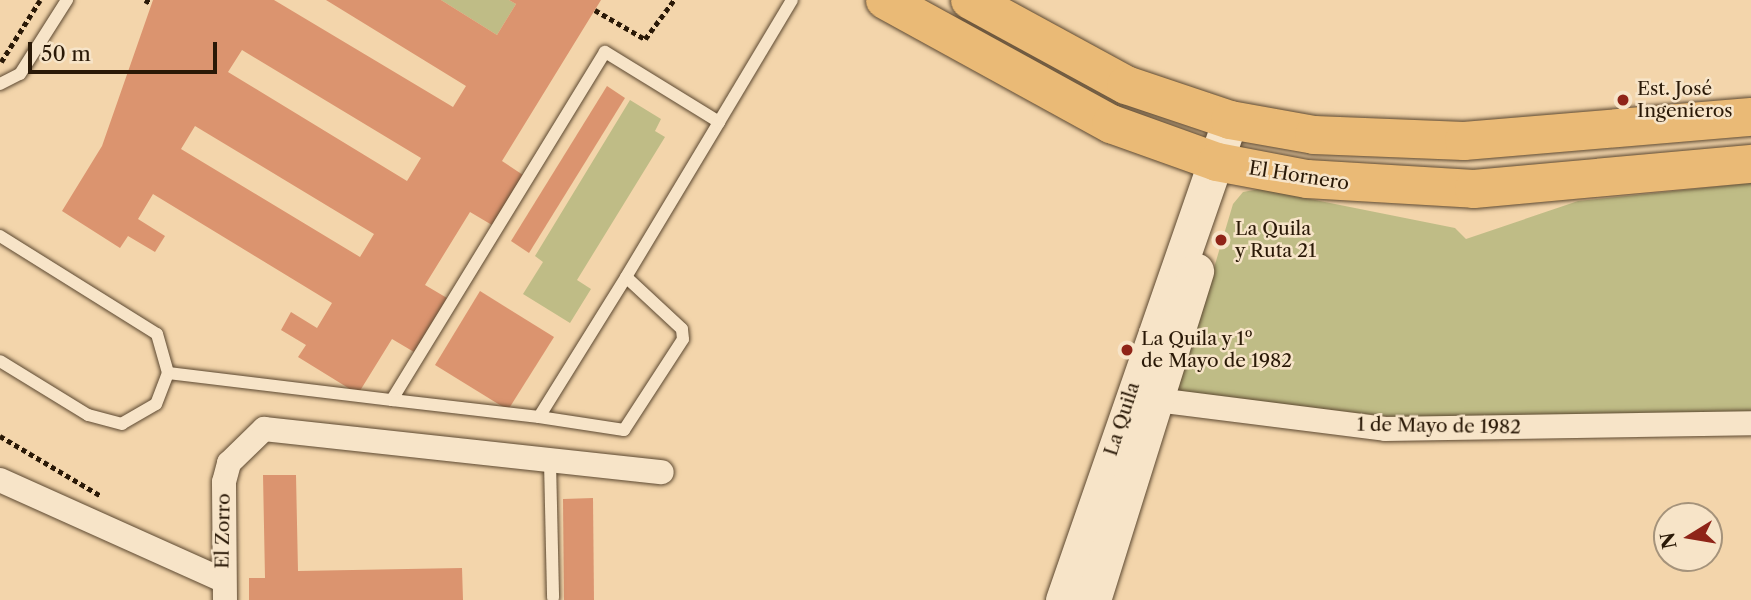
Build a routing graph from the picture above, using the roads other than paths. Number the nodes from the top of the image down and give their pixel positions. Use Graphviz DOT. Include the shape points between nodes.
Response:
graph roads {
  1 [pos="67,0"];
  2 [pos="792,0"];
  3 [pos="885,0"];
  4 [pos="970,0"];
  5 [pos="0,84"];
  6 [pos="1751,117"];
  7 [pos="1230,120"];
  8 [pos="719,122"];
  9 [pos="1217,162"];
  10 [pos="1751,164"];
  11 [pos="0,236"];
  12 [pos="626,277"];
  13 [pos="0,361"];
  14 [pos="168,373"];
  15 [pos="1144,399"];
  16 [pos="392,400"];
  17 [pos="539,417"];
  18 [pos="1751,423"];
  19 [pos="550,461"];
  20 [pos="662,472"];
  21 [pos="0,480"];
  22 [pos="224,590"];
  23 [pos="554,598"];
  24 [pos="1063,600"];
  25 [pos="1093,600"];
  1 -- 5 [label="lane" via="20,74"];
  2 -- 8 [label="lane"];
  3 -- 9 [label="main road, El Hornero" via="1069,105"];
  4 -- 7 [label="main road" via="1089,68"];
  6 -- 7 [label="main road" via="1426,141 1314,135"];
  7 -- 9 [label="main road, La Quila"];
  8 -- 12 [label="lane"];
  8 -- 16 [label="lane" via="605,52"];
  9 -- 10 [label="main road, El Hornero" via="1307,179 1425,189"];
  9 -- 15 [label="main road, La Quila" via="1194,209"];
  11 -- 14 [label="lane" via="157,334"];
  12 -- 17 [label="lane"];
  12 -- 17 [label="lane" via="682,329 683,339 624,430"];
  13 -- 14 [label="lane" via="88,415 122,424 156,404"];
  14 -- 16 [label="lane"];
  15 -- 18 [label="street, 1 de Mayo de 1982" via="1385,429"];
  15 -- 24 [label="main road, La Quila"];
  15 -- 25 [label="main road, La Quila"];
  16 -- 17 [label="lane"];
  19 -- 20 [label="street"];
  19 -- 22 [label="street, El Zorro" via="279,426 253,435 229,463"];
  19 -- 23 [label="lane"];
  21 -- 22 [label="street"];
}
